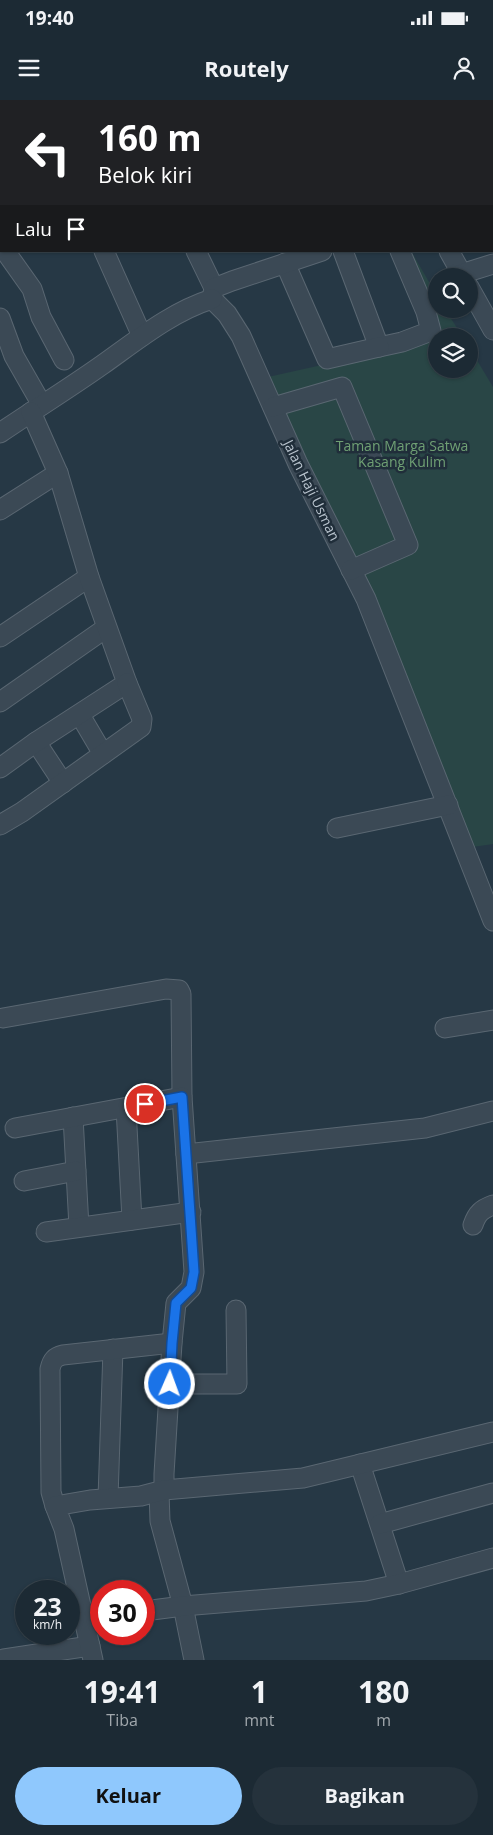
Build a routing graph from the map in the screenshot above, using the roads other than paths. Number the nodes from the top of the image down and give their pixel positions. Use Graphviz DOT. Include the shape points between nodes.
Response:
graph roads {
  1 [pos="6,252"];
  2 [pos="104,252"];
  3 [pos="196,252"];
  4 [pos="319,252"];
  5 [pos="343,252"];
  6 [pos="400,252"];
  7 [pos="450,252"];
  8 [pos="285,263"];
  9 [pos="493,264"];
  10 [pos="458,268"];
  11 [pos="478,272"];
  12 [pos="213,294"];
  13 [pos="478,302"];
  14 [pos="0,318"];
  15 [pos="492,326"];
  16 [pos="142,336"];
  17 [pos="379,347"];
  18 [pos="7,360"];
  19 [pos="64,360"];
  20 [pos="273,407"];
  21 [pos="37,409"];
  22 [pos="0,433"];
  23 [pos="58,472"];
  24 [pos="0,510"];
  25 [pos="351,570"];
  26 [pos="89,577"];
  27 [pos="106,628"];
  28 [pos="0,637"];
  29 [pos="127,683"];
  30 [pos="0,702"];
  31 [pos="80,715"];
  32 [pos="36,742"];
  33 [pos="103,754"];
  34 [pos="0,768"];
  35 [pos="63,783"];
  36 [pos="448,805"];
  37 [pos="0,825"];
  38 [pos="337,828"];
  39 [pos="493,921"];
  40 [pos="3,1018"];
  41 [pos="493,1020"];
  42 [pos="445,1028"];
  43 [pos="182,1097"];
  44 [pos="126,1108"];
  45 [pos="493,1111"];
  46 [pos="73,1117"];
  47 [pos="15,1128"];
  48 [pos="186,1154"];
  49 [pos="76,1171"];
  50 [pos="24,1181"];
  51 [pos="493,1205"];
  52 [pos="191,1212"];
  53 [pos="132,1220"];
  54 [pos="472,1225"];
  55 [pos="79,1227"];
  56 [pos="46,1232"];
  57 [pos="236,1310"];
  58 [pos="172,1343"];
  59 [pos="113,1350"];
  60 [pos="170,1384"];
  61 [pos="493,1432"];
  62 [pos="360,1464"];
  63 [pos="162,1491"];
  64 [pos="493,1493"];
  65 [pos="108,1498"];
  66 [pos="55,1506"];
  67 [pos="380,1524"];
  68 [pos="493,1558"];
  69 [pos="399,1584"];
  70 [pos="183,1606"];
  71 [pos="90,1609"];
  72 [pos="155,1610"];
  73 [pos="91,1653"];
  74 [pos="4,1659"];
  75 [pos="194,1660"];
  1 -- 19 [label="street" via="32,289 41,317"];
  2 -- 16 [label="street"];
  3 -- 12 [label="street, Jalan Haji Usman"];
  4 -- 8 [label="street"];
  5 -- 17 [label="street"];
  6 -- 17 [label="street" via="431,331"];
  7 -- 10 [label="street"];
  8 -- 12 [label="street"];
  8 -- 17 [label="street" via="326,359"];
  9 -- 11 [label="street"];
  12 -- 16 [label="street"];
  12 -- 20 [label="street, Jalan Haji Usman" via="241,336"];
  13 -- 15 [label="street"];
  14 -- 18 [label="street"];
  16 -- 21 [label="street"];
  18 -- 21 [label="street"];
  20 -- 25 [label="street, Jalan Haji Usman"];
  20 -- 25 [label="street" via="342,386 408,545"];
  21 -- 22 [label="street"];
  21 -- 23 [label="street"];
  23 -- 24 [label="street"];
  23 -- 26 [label="street"];
  25 -- 36 [label="street, Jalan Haji Usman"];
  26 -- 27 [label="street"];
  26 -- 28 [label="street"];
  27 -- 29 [label="street"];
  27 -- 30 [label="street"];
  29 -- 31 [label="street"];
  29 -- 33 [label="street" via="142,720 141,727"];
  31 -- 32 [label="street"];
  31 -- 33 [label="street"];
  32 -- 34 [label="street"];
  32 -- 35 [label="street"];
  33 -- 35 [label="street"];
  35 -- 37 [label="street"];
  36 -- 38 [label="street"];
  36 -- 39 [label="street, Jalan Haji Usman"];
  40 -- 43 [label="street" via="178,990 182,1006"];
  41 -- 42 [label="street"];
  43 -- 44 [label="street"];
  43 -- 48 [label="street"];
  44 -- 46 [label="street"];
  44 -- 53 [label="street"];
  45 -- 48 [label="street" via="425,1128"];
  46 -- 47 [label="street"];
  46 -- 49 [label="street"];
  48 -- 52 [label="street"];
  49 -- 50 [label="street"];
  49 -- 55 [label="street"];
  51 -- 54 [label="street" via="482,1209"];
  52 -- 53 [label="street"];
  52 -- 58 [label="street" via="194,1272 191,1288 176,1303"];
  53 -- 55 [label="street"];
  55 -- 56 [label="street"];
  57 -- 60 [label="street" via="237,1384"];
  58 -- 59 [label="street"];
  58 -- 60 [label="street"];
  59 -- 65 [label="street"];
  59 -- 66 [label="street" via="63,1355 52,1361 51,1492"];
  60 -- 63 [label="street"];
  61 -- 62 [label="street"];
  62 -- 63 [label="street" via="303,1478"];
  62 -- 67 [label="street"];
  63 -- 65 [label="street"];
  63 -- 70 [label="street" via="160,1521"];
  64 -- 67 [label="street"];
  65 -- 66 [label="street"];
  66 -- 71 [label="street"];
  67 -- 69 [label="street"];
  68 -- 69 [label="street"];
  69 -- 70 [label="street" via="329,1595"];
  70 -- 72 [label="street"];
  70 -- 75 [label="street"];
  73 -- 74 [label="street"];
}
